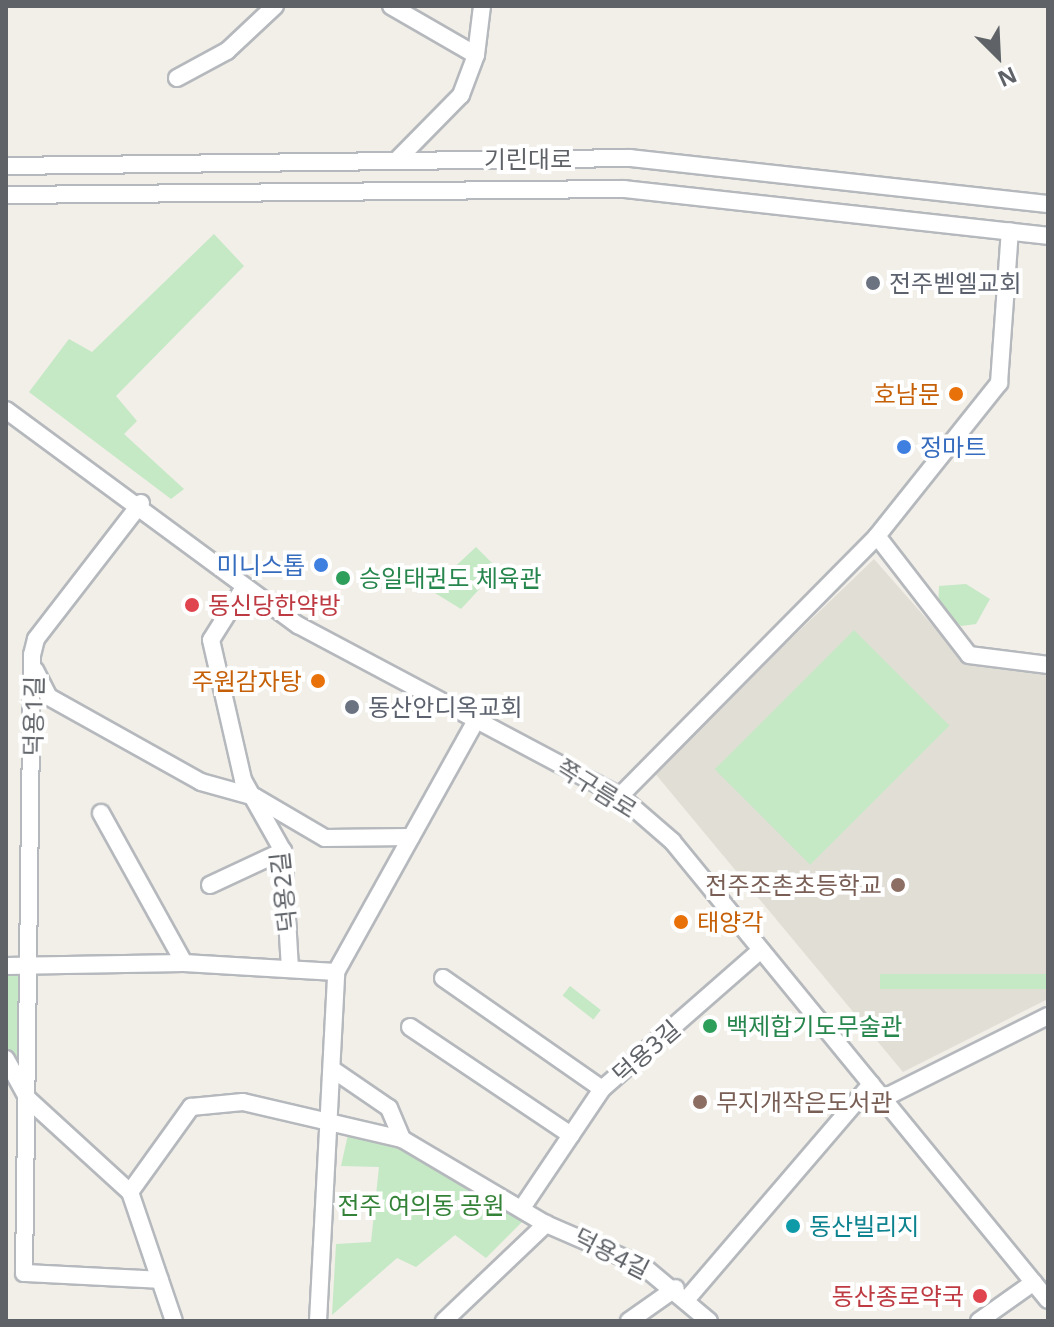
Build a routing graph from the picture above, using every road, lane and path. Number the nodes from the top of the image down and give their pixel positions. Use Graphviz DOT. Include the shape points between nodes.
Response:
graph roads {
  1 [pos="275,6"];
  2 [pos="391,6"];
  3 [pos="482,6"];
  4 [pos="476,55"];
  5 [pos="177,78"];
  6 [pos="398,159"];
  7 [pos="6,166"];
  8 [pos="6,195"];
  9 [pos="1048,204"];
  10 [pos="1010,231"];
  11 [pos="1048,236"];
  12 [pos="6,410"];
  13 [pos="141,503"];
  14 [pos="877,536"];
  15 [pos="243,589"];
  16 [pos="1048,665"];
  17 [pos="34,668"];
  18 [pos="477,719"];
  19 [pos="620,796"];
  20 [pos="255,797"];
  21 [pos="101,813"];
  22 [pos="411,837"];
  23 [pos="283,851"];
  24 [pos="210,885"];
  25 [pos="761,950"];
  26 [pos="184,963"];
  27 [pos="6,966"];
  28 [pos="29,966"];
  29 [pos="290,968"];
  30 [pos="336,972"];
  31 [pos="443,978"];
  32 [pos="1048,1016"];
  33 [pos="410,1027"];
  34 [pos="6,1059"];
  35 [pos="332,1069"];
  36 [pos="871,1084"];
  37 [pos="602,1089"];
  38 [pos="884,1098"];
  39 [pos="28,1099"];
  40 [pos="331,1123"];
  41 [pos="571,1135"];
  42 [pos="402,1139"];
  43 [pos="130,1192"];
  44 [pos="522,1208"];
  45 [pos="546,1224"];
  46 [pos="160,1280"];
  47 [pos="1034,1282"];
  48 [pos="681,1294"];
  49 [pos="1048,1300"];
  50 [pos="174,1321"];
  51 [pos="318,1321"];
  52 [pos="444,1321"];
  53 [pos="629,1321"];
  54 [pos="709,1321"];
  55 [pos="979,1321"];
  1 -- 5 [label="street" via="227,51"];
  2 -- 4 [label="street"];
  3 -- 4 [label="street"];
  4 -- 6 [label="street" via="461,95"];
  6 -- 7 [label="street, 기린대로"];
  6 -- 9 [label="street, 기린대로" via="738,165"];
  8 -- 10 [label="street, 기린대로" via="624,189"];
  10 -- 11 [label="street, 기린대로"];
  10 -- 14 [label="street" via="999,383"];
  12 -- 13 [label="street, 쪽구름로"];
  13 -- 15 [label="street, 쪽구름로"];
  13 -- 17 [label="street, 덕용1길" via="36,639"];
  14 -- 16 [label="street" via="969,655"];
  14 -- 19 [label="street"];
  15 -- 18 [label="street, 쪽구름로"];
  15 -- 20 [label="street" via="211,640 243,780"];
  17 -- 20 [label="street" via="49,697 201,782"];
  17 -- 28 [label="street, 덕용1길"];
  18 -- 19 [label="street, 쪽구름로"];
  18 -- 22 [label="street"];
  19 -- 25 [label="street, 쪽구름로" via="672,841"];
  20 -- 22 [label="street, 덕용2길" via="325,838"];
  20 -- 23 [label="street, 덕용2길"];
  21 -- 26 [label="street"];
  22 -- 30 [label="street"];
  23 -- 24 [label="street"];
  23 -- 29 [label="street, 덕용2길"];
  25 -- 36 [label="street, 쪽구름로"];
  25 -- 37 [label="street, 덕용3길"];
  26 -- 28 [label="street, 덕용2길"];
  26 -- 29 [label="street, 덕용2길"];
  27 -- 28 [label="street, 덕용2길"];
  28 -- 39 [label="street, 덕용1길"];
  29 -- 30 [label="street, 덕용2길"];
  30 -- 35 [label="street"];
  31 -- 37 [label="street, 덕용3길"];
  32 -- 38 [label="street"];
  33 -- 41 [label="street"];
  34 -- 39 [label="street"];
  35 -- 40 [label="street"];
  35 -- 42 [label="street" via="389,1108"];
  36 -- 38 [label="street, 쪽구름로"];
  36 -- 48 [label="street, 덕용4길" via="743,1234"];
  37 -- 41 [label="street, 덕용3길"];
  38 -- 47 [label="street, 쪽구름로"];
  39 -- 43 [label="street"];
  39 -- 46 [label="street, 덕용1길" via="24,1273"];
  40 -- 42 [label="street, 덕용4길"];
  40 -- 43 [label="street" via="243,1102 191,1107"];
  40 -- 51 [label="street"];
  41 -- 44 [label="street, 덕용3길"];
  42 -- 44 [label="street, 덕용4길"];
  43 -- 46 [label="street"];
  44 -- 45 [label="street, 덕용4길"];
  45 -- 48 [label="street, 덕용4길" via="582,1235"];
  45 -- 52 [label="street, 덕용4길"];
  46 -- 50 [label="street"];
  47 -- 49 [label="street, 쪽구름로"];
  47 -- 55 [label="street"];
  48 -- 53 [label="street, 덕용4길"];
  48 -- 54 [label="street, 덕용4길"];
}
